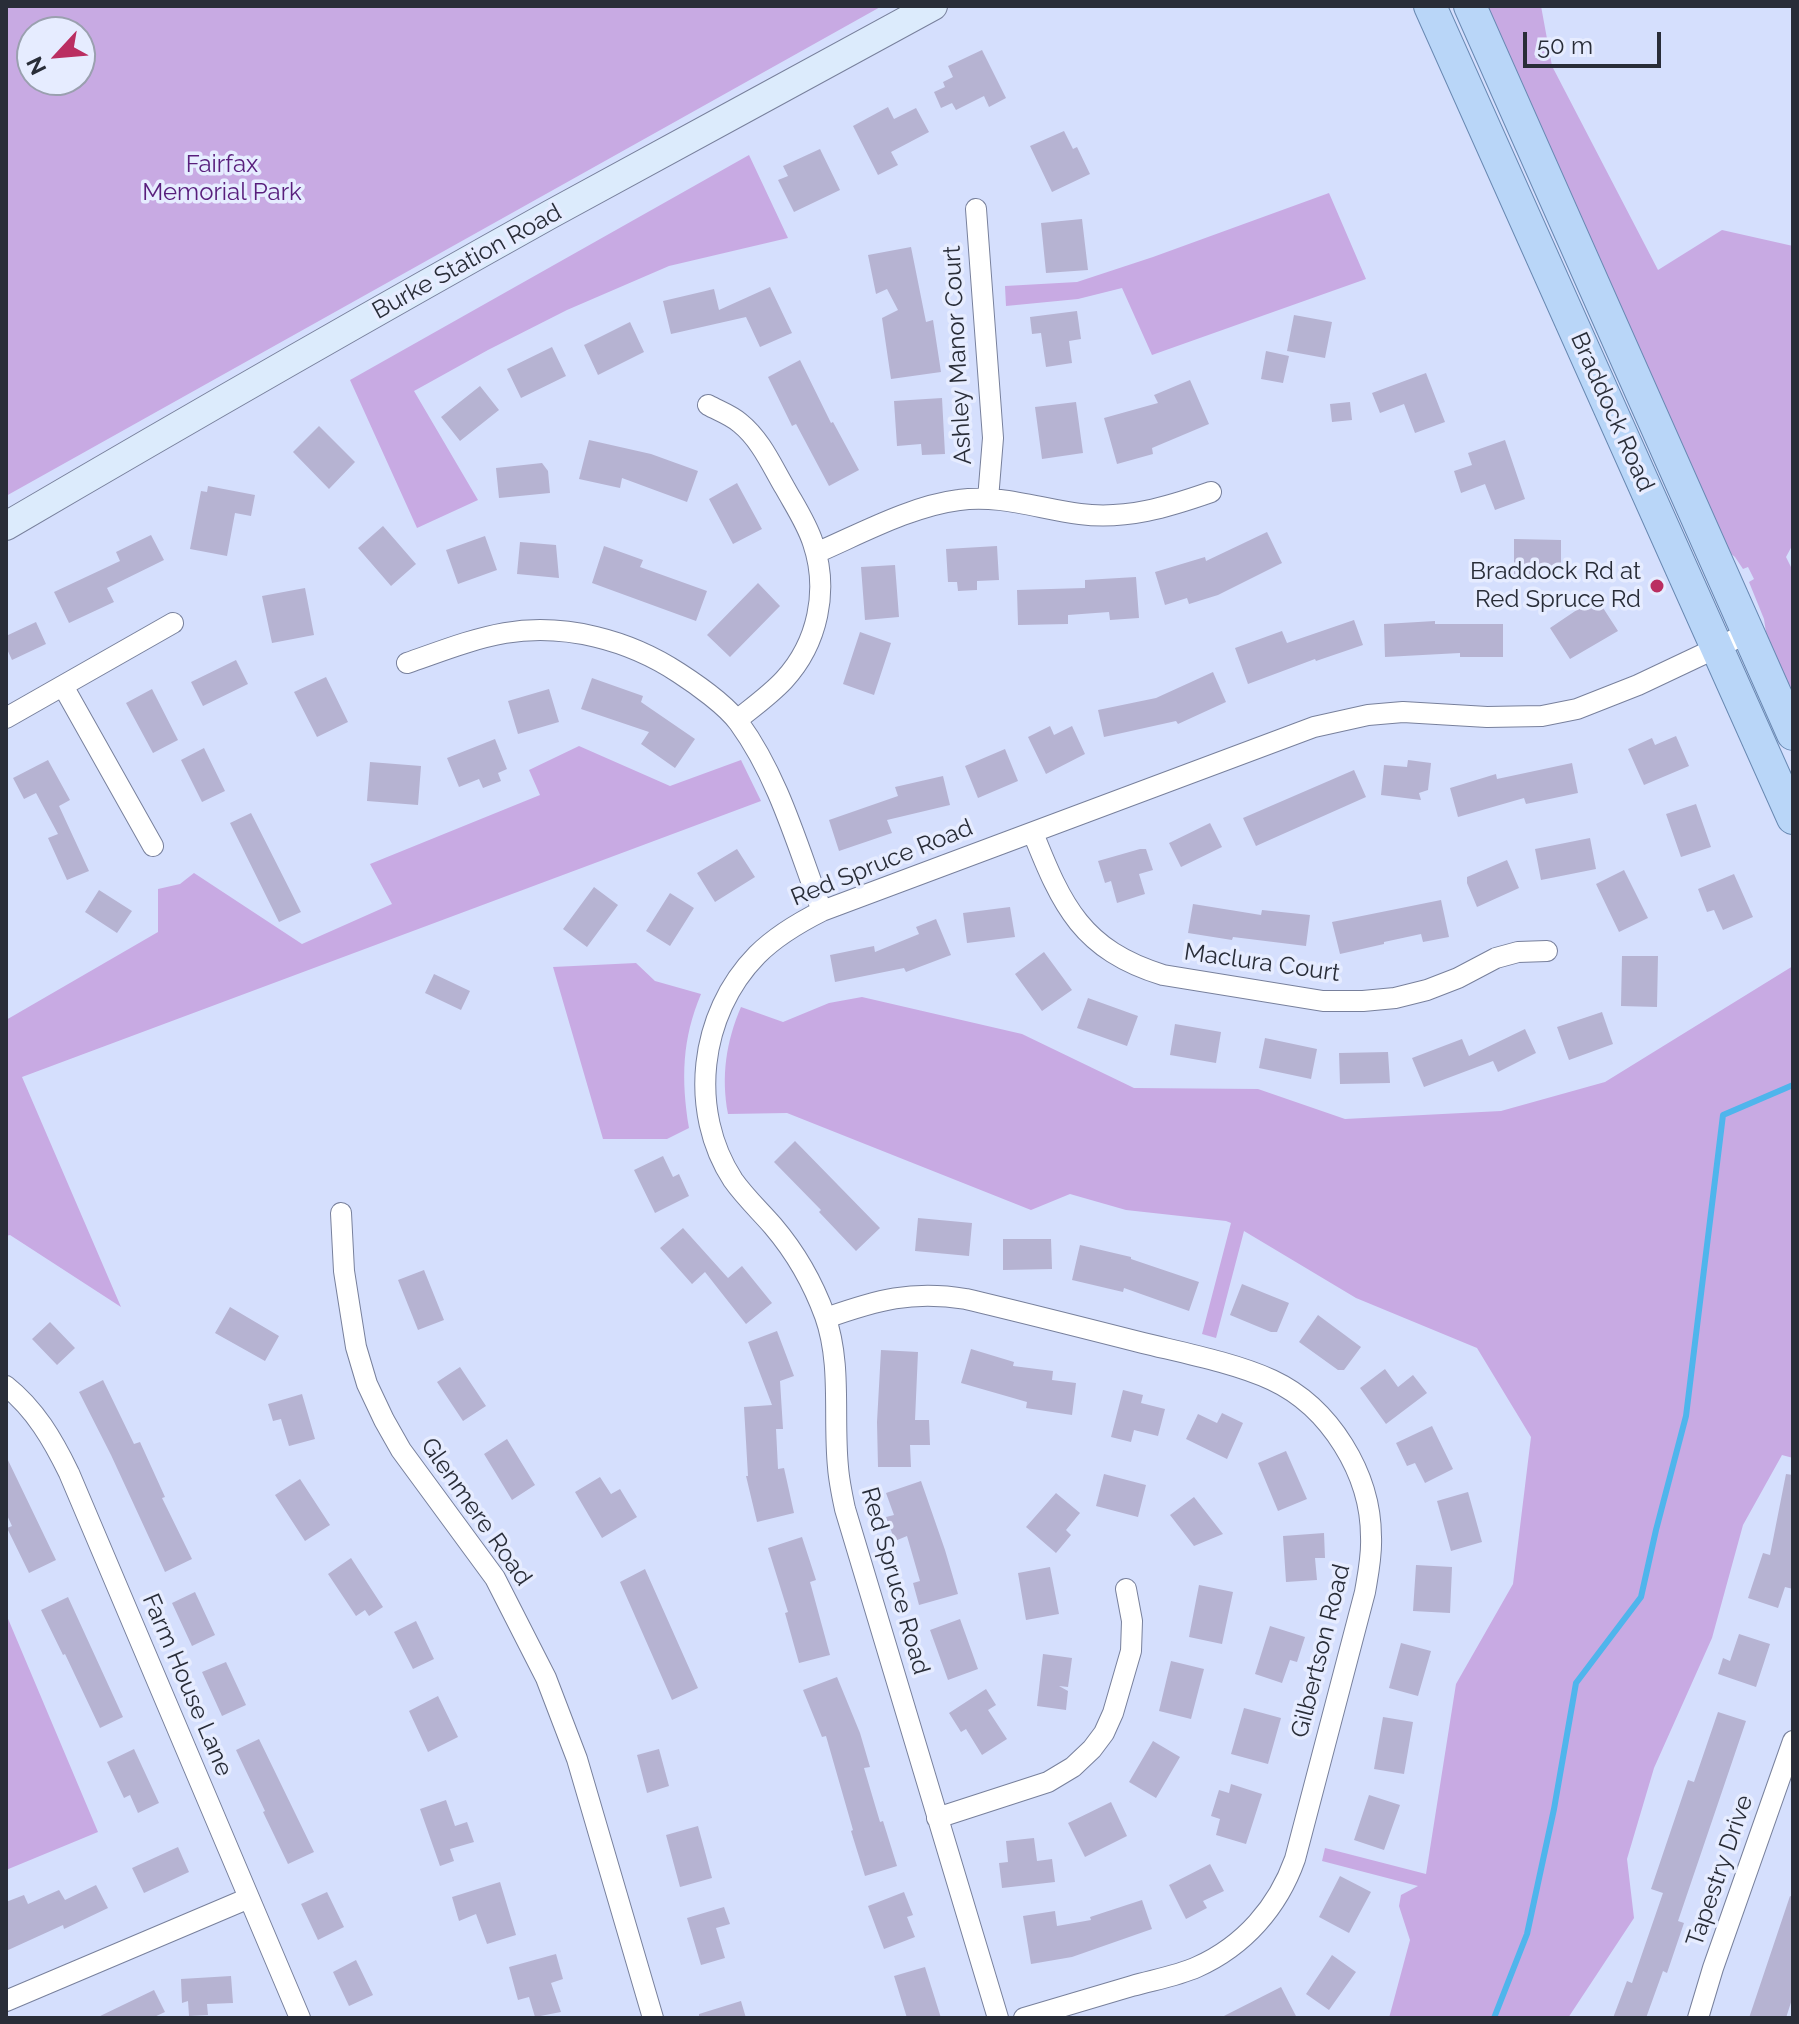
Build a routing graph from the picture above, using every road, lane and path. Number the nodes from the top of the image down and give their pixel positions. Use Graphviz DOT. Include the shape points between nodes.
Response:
graph roads {
  1 [pos="933,6"];
  2 [pos="1430,6"];
  3 [pos="1470,6"];
  4 [pos="976,209"];
  5 [pos="708,405"];
  6 [pos="1211,492"];
  7 [pos="988,499"];
  8 [pos="6,526"];
  9 [pos="816,553"];
  10 [pos="173,623"];
  11 [pos="1748,633"];
  12 [pos="1717,648"];
  13 [pos="407,663"];
  14 [pos="63,686"];
  15 [pos="6,718"];
  16 [pos="737,720"];
  17 [pos="1793,734"];
  18 [pos="1793,818"];
  19 [pos="1033,833"];
  20 [pos="153,846"];
  21 [pos="822,911"];
  22 [pos="1547,951"];
  23 [pos="341,1213"];
  24 [pos="826,1318"];
  25 [pos="6,1386"];
  26 [pos="1126,1589"];
  27 [pos="1793,1741"];
  28 [pos="937,1818"];
  29 [pos="249,1898"];
  30 [pos="6,2001"];
  31 [pos="300,2018"];
  32 [pos="653,2018"];
  33 [pos="998,2018"];
  34 [pos="1024,2018"];
  35 [pos="1698,2018"];
  1 -- 8 [label="street, Burke Station Road" via="552,214"];
  2 -- 12 [label="main road, Braddock Road"];
  3 -- 11 [label="main road, Braddock Road"];
  4 -- 7 [label="street, Ashley Manor Court" via="993,438"];
  5 -- 9 [label="street" via="738,421 761,445"];
  6 -- 7 [label="street" via="1136,514 1083,515"];
  7 -- 9 [label="street" via="918,510"];
  9 -- 16 [label="street" via="820,598 803,653 785,679"];
  10 -- 14 [label="street"];
  11 -- 12 [label="street, Red Spruce Road"];
  11 -- 17 [label="main road, Braddock Road"];
  12 -- 18 [label="main road, Braddock Road"];
  12 -- 19 [label="street, Red Spruce Road" via="1577,709 1542,716 1403,712 1336,721"];
  13 -- 16 [label="street" via="506,633 585,635 665,663"];
  14 -- 15 [label="street"];
  14 -- 20 [label="street"];
  16 -- 21 [label="street" via="775,787"];
  19 -- 21 [label="street, Red Spruce Road"];
  19 -- 22 [label="street, Maclura Court" via="1052,882 1079,924 1116,955 1163,975 1323,1001 1363,1001 1427,990 1518,952"];
  21 -- 24 [label="street, Red Spruce Road" via="775,939 737,978 712,1031 705,1086 710,1127 725,1166 792,1250"];
  23 -- 32 [label="street, Glenmere Road" via="344,1271 367,1384 401,1450 495,1578 546,1678 577,1759"];
  24 -- 28 [label="street, Red Spruce Road" via="845,1509"];
  24 -- 34 [label="street, Gilbertson Road" via="896,1297 948,1296 1265,1377 1324,1419 1349,1454 1368,1507 1371,1537 1365,1592 1295,1859 1272,1906 1235,1944 1195,1968"];
  25 -- 29 [label="street, Farm House Lane" via="35,1415 69,1473"];
  26 -- 28 [label="street" via="1131,1651 1113,1713 1092,1749 1048,1782"];
  27 -- 35 [label="street, Tapestry Drive"];
  28 -- 33 [label="street, Red Spruce Road"];
  29 -- 30 [label="street"];
  29 -- 31 [label="street, Farm House Lane"];
}
